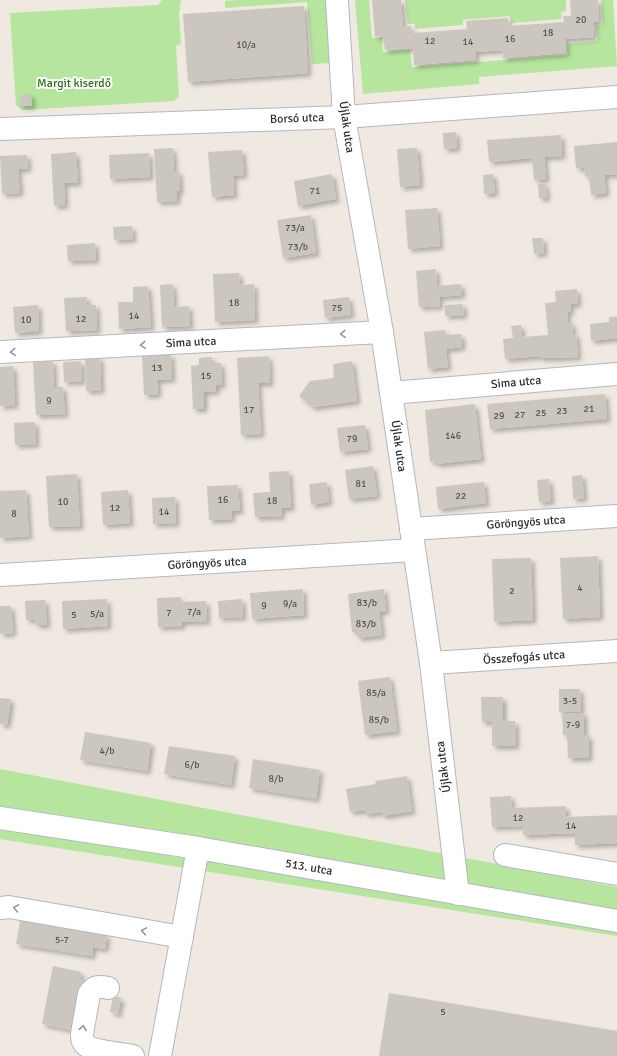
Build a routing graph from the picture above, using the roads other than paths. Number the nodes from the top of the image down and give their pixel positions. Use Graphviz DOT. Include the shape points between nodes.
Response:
graph roads {
  1 [pos="337,0"];
  2 [pos="617,97"];
  3 [pos="344,117"];
  4 [pos="0,129"];
  5 [pos="382,332"];
  6 [pos="0,352"];
  7 [pos="617,374"];
  8 [pos="391,393"];
  9 [pos="617,516"];
  10 [pos="412,540"];
  11 [pos="0,575"];
  12 [pos="617,651"];
  13 [pos="430,663"];
  14 [pos="0,818"];
  15 [pos="198,848"];
  16 [pos="505,855"];
  17 [pos="617,874"];
  18 [pos="458,894"];
  19 [pos="0,908"];
  20 [pos="617,921"];
  21 [pos="182,937"];
  22 [pos="108,988"];
  23 [pos="133,1056"];
  24 [pos="160,1056"];
  1 -- 3 [label="street, Újlak utca"];
  2 -- 3 [label="street, Borsó utca"];
  3 -- 4 [label="street, Borsó utca"];
  3 -- 5 [label="street, Újlak utca"];
  5 -- 6 [label="street, Sima utca, one-way"];
  5 -- 8 [label="street, Újlak utca"];
  7 -- 8 [label="street, Sima utca"];
  8 -- 10 [label="street, Újlak utca"];
  9 -- 10 [label="street, Göröngyös utca"];
  10 -- 11 [label="street, Göröngyös utca"];
  10 -- 13 [label="street, Újlak utca"];
  12 -- 13 [label="street, Összefogás utca"];
  13 -- 18 [label="street, Újlak utca"];
  14 -- 15 [label="street, 513. utca"];
  15 -- 18 [label="street, 513. utca"];
  15 -- 21 [label="street"];
  16 -- 17 [label="street"];
  18 -- 20 [label="street, 513. utca"];
  21 -- 19 [label="street, one-way" via="9,907"];
  21 -- 24 [label="street"];
  23 -- 22 [label="street, one-way" via="92,1049 84,1044 82,1039 92,989"];
}
